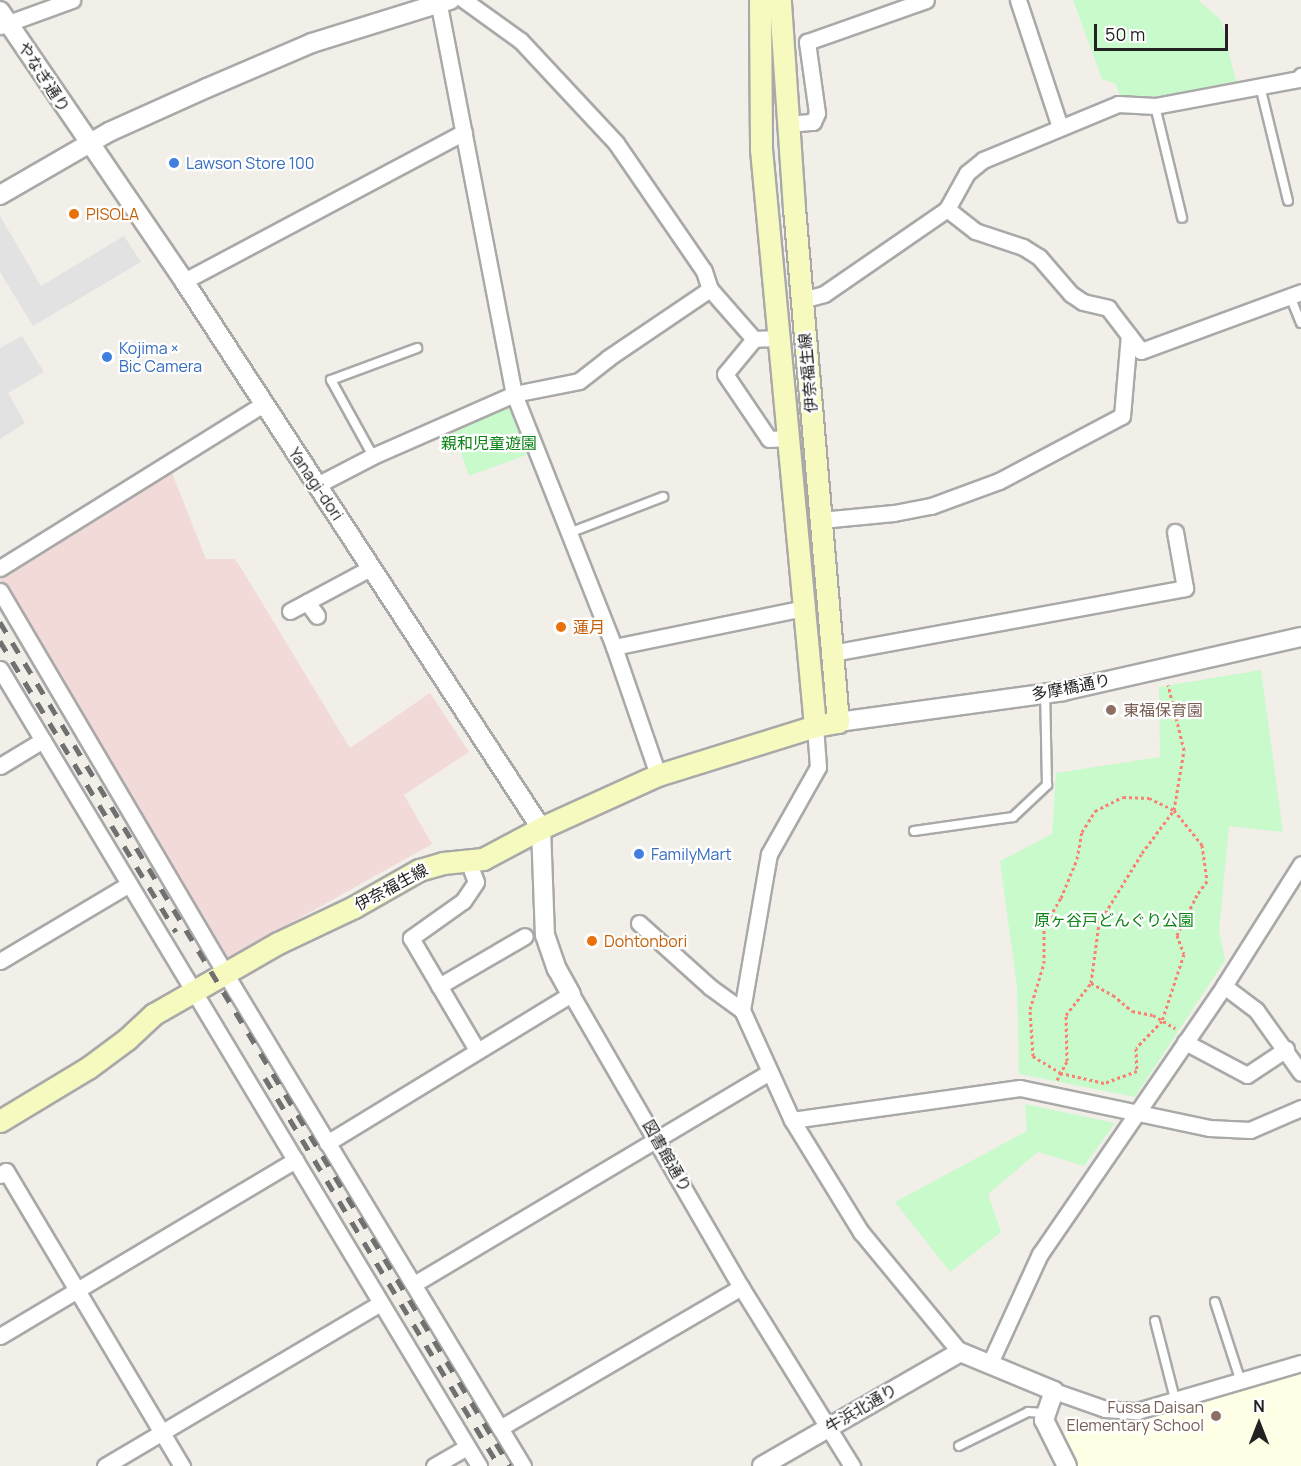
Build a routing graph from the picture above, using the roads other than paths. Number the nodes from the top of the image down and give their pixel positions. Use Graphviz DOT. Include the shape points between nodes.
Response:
graph roads {
  1 [pos="72,0"];
  2 [pos="464,0"];
  3 [pos="760,0"];
  4 [pos="780,0"];
  5 [pos="926,0"];
  6 [pos="1018,0"];
  7 [pos="442,1"];
  8 [pos="3,20"];
  9 [pos="1301,76"];
  10 [pos="1260,86"];
  11 [pos="1155,106"];
  12 [pos="789,124"];
  13 [pos="1060,127"];
  14 [pos="464,132"];
  15 [pos="87,143"];
  16 [pos="0,195"];
  17 [pos="1288,201"];
  18 [pos="947,209"];
  19 [pos="1182,218"];
  20 [pos="184,281"];
  21 [pos="710,289"];
  22 [pos="1295,294"];
  23 [pos="802,300"];
  24 [pos="1301,323"];
  25 [pos="1129,335"];
  26 [pos="779,338"];
  27 [pos="754,339"];
  28 [pos="417,348"];
  29 [pos="514,394"];
  30 [pos="263,404"];
  31 [pos="788,438"];
  32 [pos="373,456"];
  33 [pos="317,485"];
  34 [pos="663,497"];
  35 [pos="821,520"];
  36 [pos="568,532"];
  37 [pos="1175,532"];
  38 [pos="372,567"];
  39 [pos="0,568"];
  40 [pos="0,591"];
  41 [pos="307,602"];
  42 [pos="804,608"];
  43 [pos="290,611"];
  44 [pos="317,616"];
  45 [pos="1301,637"];
  46 [pos="614,647"];
  47 [pos="831,652"];
  48 [pos="0,669"];
  49 [pos="1046,693"];
  50 [pos="838,722"];
  51 [pos="815,726"];
  52 [pos="43,740"];
  53 [pos="0,766"];
  54 [pos="658,775"];
  55 [pos="541,828"];
  56 [pos="914,831"];
  57 [pos="468,861"];
  58 [pos="1299,872"];
  59 [pos="129,884"];
  60 [pos="639,922"];
  61 [pos="525,936"];
  62 [pos="0,961"];
  63 [pos="225,973"];
  64 [pos="440,986"];
  65 [pos="1224,986"];
  66 [pos="193,992"];
  67 [pos="572,994"];
  68 [pos="742,1010"];
  69 [pos="1185,1042"];
  70 [pos="1286,1049"];
  71 [pos="477,1050"];
  72 [pos="770,1072"];
  73 [pos="1301,1073"];
  74 [pos="1301,1108"];
  75 [pos="1136,1113"];
  76 [pos="792,1120"];
  77 [pos="0,1121"];
  78 [pos="658,1139"];
  79 [pos="327,1143"];
  80 [pos="295,1160"];
  81 [pos="0,1175"];
  82 [pos="414,1284"];
  83 [pos="741,1287"];
  84 [pos="78,1290"];
  85 [pos="1215,1302"];
  86 [pos="379,1304"];
  87 [pos="1155,1321"];
  88 [pos="0,1336"];
  89 [pos="960,1352"];
  90 [pos="1301,1362"];
  91 [pos="990,1363"];
  92 [pos="1240,1379"];
  93 [pos="1054,1391"];
  94 [pos="1174,1399"];
  95 [pos="1045,1413"];
  96 [pos="829,1427"];
  97 [pos="500,1428"];
  98 [pos="163,1432"];
  99 [pos="959,1446"];
  100 [pos="467,1447"];
  101 [pos="105,1466"];
  102 [pos="182,1466"];
  103 [pos="434,1466"];
  104 [pos="478,1466"];
  105 [pos="523,1466"];
  106 [pos="762,1466"];
  107 [pos="852,1466"];
  108 [pos="1066,1466"];
  1 -- 8 [label="street"];
  2 -- 21 [label="street" via="521,41 616,143 704,271"];
  3 -- 26 [label="main road, 伊奈福生線" via="761,149"];
  4 -- 12 [label="main road, 伊奈福生線"];
  5 -- 12 [label="street" via="807,42 817,113 813,122"];
  6 -- 13 [label="street"];
  7 -- 14 [label="street"];
  7 -- 15 [label="street" via="312,43"];
  8 -- 15 [label="street, やなぎ通り"];
  9 -- 10 [label="street"];
  10 -- 11 [label="street"];
  10 -- 17 [label="lane"];
  11 -- 13 [label="street" via="1118,104"];
  11 -- 19 [label="lane"];
  12 -- 23 [label="main road, 伊奈福生線"];
  13 -- 18 [label="street" via="983,160 967,173"];
  14 -- 20 [label="street"];
  14 -- 29 [label="street"];
  15 -- 16 [label="street"];
  15 -- 20 [label="street, Yanagi-dori"];
  18 -- 23 [label="street" via="824,294"];
  18 -- 25 [label="street" via="975,231 1040,257 1071,294 1083,302 1108,308"];
  20 -- 30 [label="street, Yanagi-dori"];
  21 -- 27 [label="street"];
  21 -- 29 [label="street" via="579,381"];
  22 -- 24 [label="lane"];
  22 -- 25 [label="street" via="1141,351"];
  23 -- 35 [label="main road, 伊奈福生線"];
  25 -- 35 [label="street" via="1122,416 999,481 931,506"];
  26 -- 27 [label="street"];
  26 -- 31 [label="main road, 伊奈福生線"];
  27 -- 31 [label="street" via="725,374 769,439"];
  28 -- 32 [label="lane" via="331,380"];
  29 -- 32 [label="street"];
  29 -- 36 [label="street"];
  30 -- 33 [label="street, Yanagi-dori"];
  30 -- 39 [label="street"];
  31 -- 42 [label="main road, 伊奈福生線"];
  32 -- 33 [label="street"];
  33 -- 38 [label="street, Yanagi-dori"];
  34 -- 36 [label="lane"];
  35 -- 47 [label="main road, 伊奈福生線"];
  36 -- 46 [label="street"];
  37 -- 47 [label="street" via="1185,588"];
  38 -- 41 [label="street"];
  38 -- 55 [label="street, Yanagi-dori"];
  40 -- 63 [label="street"];
  41 -- 43 [label="street"];
  41 -- 44 [label="street"];
  42 -- 46 [label="street"];
  42 -- 51 [label="main road, 伊奈福生線"];
  45 -- 49 [label="street, 多摩橋通り"];
  46 -- 54 [label="street"];
  47 -- 50 [label="main road, 伊奈福生線"];
  48 -- 52 [label="street"];
  49 -- 50 [label="street, 多摩橋通り"];
  49 -- 56 [label="lane" via="1047,785 1013,817"];
  50 -- 51 [label="main road, 伊奈福生線"];
  51 -- 54 [label="main road, 伊奈福生線"];
  51 -- 68 [label="street" via="818,767 769,854"];
  52 -- 53 [label="street"];
  52 -- 59 [label="street"];
  54 -- 55 [label="main road, 伊奈福生線"];
  55 -- 57 [label="main road, 伊奈福生線" via="483,860"];
  55 -- 67 [label="street, 図書館通り" via="545,935 557,969"];
  57 -- 63 [label="main road, 伊奈福生線" via="419,870"];
  57 -- 64 [label="street" via="476,882 463,901 411,938"];
  58 -- 65 [label="street"];
  59 -- 62 [label="street"];
  59 -- 66 [label="street"];
  60 -- 68 [label="street" via="710,987"];
  61 -- 64 [label="street"];
  63 -- 66 [label="main road, 伊奈福生線"];
  63 -- 79 [label="street"];
  64 -- 71 [label="street"];
  65 -- 69 [label="street"];
  65 -- 70 [label="street" via="1256,1010"];
  66 -- 77 [label="main road, 伊奈福生線" via="154,1014 88,1068"];
  66 -- 80 [label="street"];
  67 -- 71 [label="street"];
  67 -- 78 [label="street, 図書館通り"];
  68 -- 72 [label="street"];
  69 -- 70 [label="street" via="1247,1075"];
  69 -- 75 [label="street"];
  70 -- 73 [label="street"];
  71 -- 79 [label="street"];
  72 -- 76 [label="street"];
  72 -- 78 [label="street"];
  74 -- 75 [label="street" via="1250,1130 1209,1128"];
  75 -- 76 [label="street" via="1020,1088"];
  75 -- 91 [label="street" via="1040,1254"];
  76 -- 89 [label="street" via="861,1232"];
  78 -- 82 [label="street"];
  78 -- 83 [label="street, 図書館通り"];
  79 -- 82 [label="street"];
  80 -- 84 [label="street"];
  80 -- 86 [label="street"];
  81 -- 84 [label="street" via="6,1171"];
  82 -- 97 [label="street"];
  83 -- 96 [label="street, 図書館通り"];
  83 -- 97 [label="street"];
  84 -- 88 [label="street"];
  84 -- 98 [label="street"];
  85 -- 92 [label="lane"];
  86 -- 98 [label="street"];
  86 -- 100 [label="street"];
  87 -- 94 [label="lane"];
  89 -- 91 [label="street"];
  89 -- 96 [label="street, 牛浜北通り"];
  90 -- 92 [label="street"];
  91 -- 93 [label="street"];
  92 -- 94 [label="street"];
  93 -- 94 [label="street" via="1126,1412"];
  93 -- 95 [label="street"];
  95 -- 99 [label="lane" via="1028,1412"];
  95 -- 108 [label="street" via="1046,1426"];
  96 -- 106 [label="street, 牛浜北通り"];
  96 -- 107 [label="street, 図書館通り"];
  97 -- 105 [label="street"];
  98 -- 101 [label="street"];
  98 -- 102 [label="street"];
  100 -- 103 [label="street"];
  100 -- 104 [label="street"];
}
